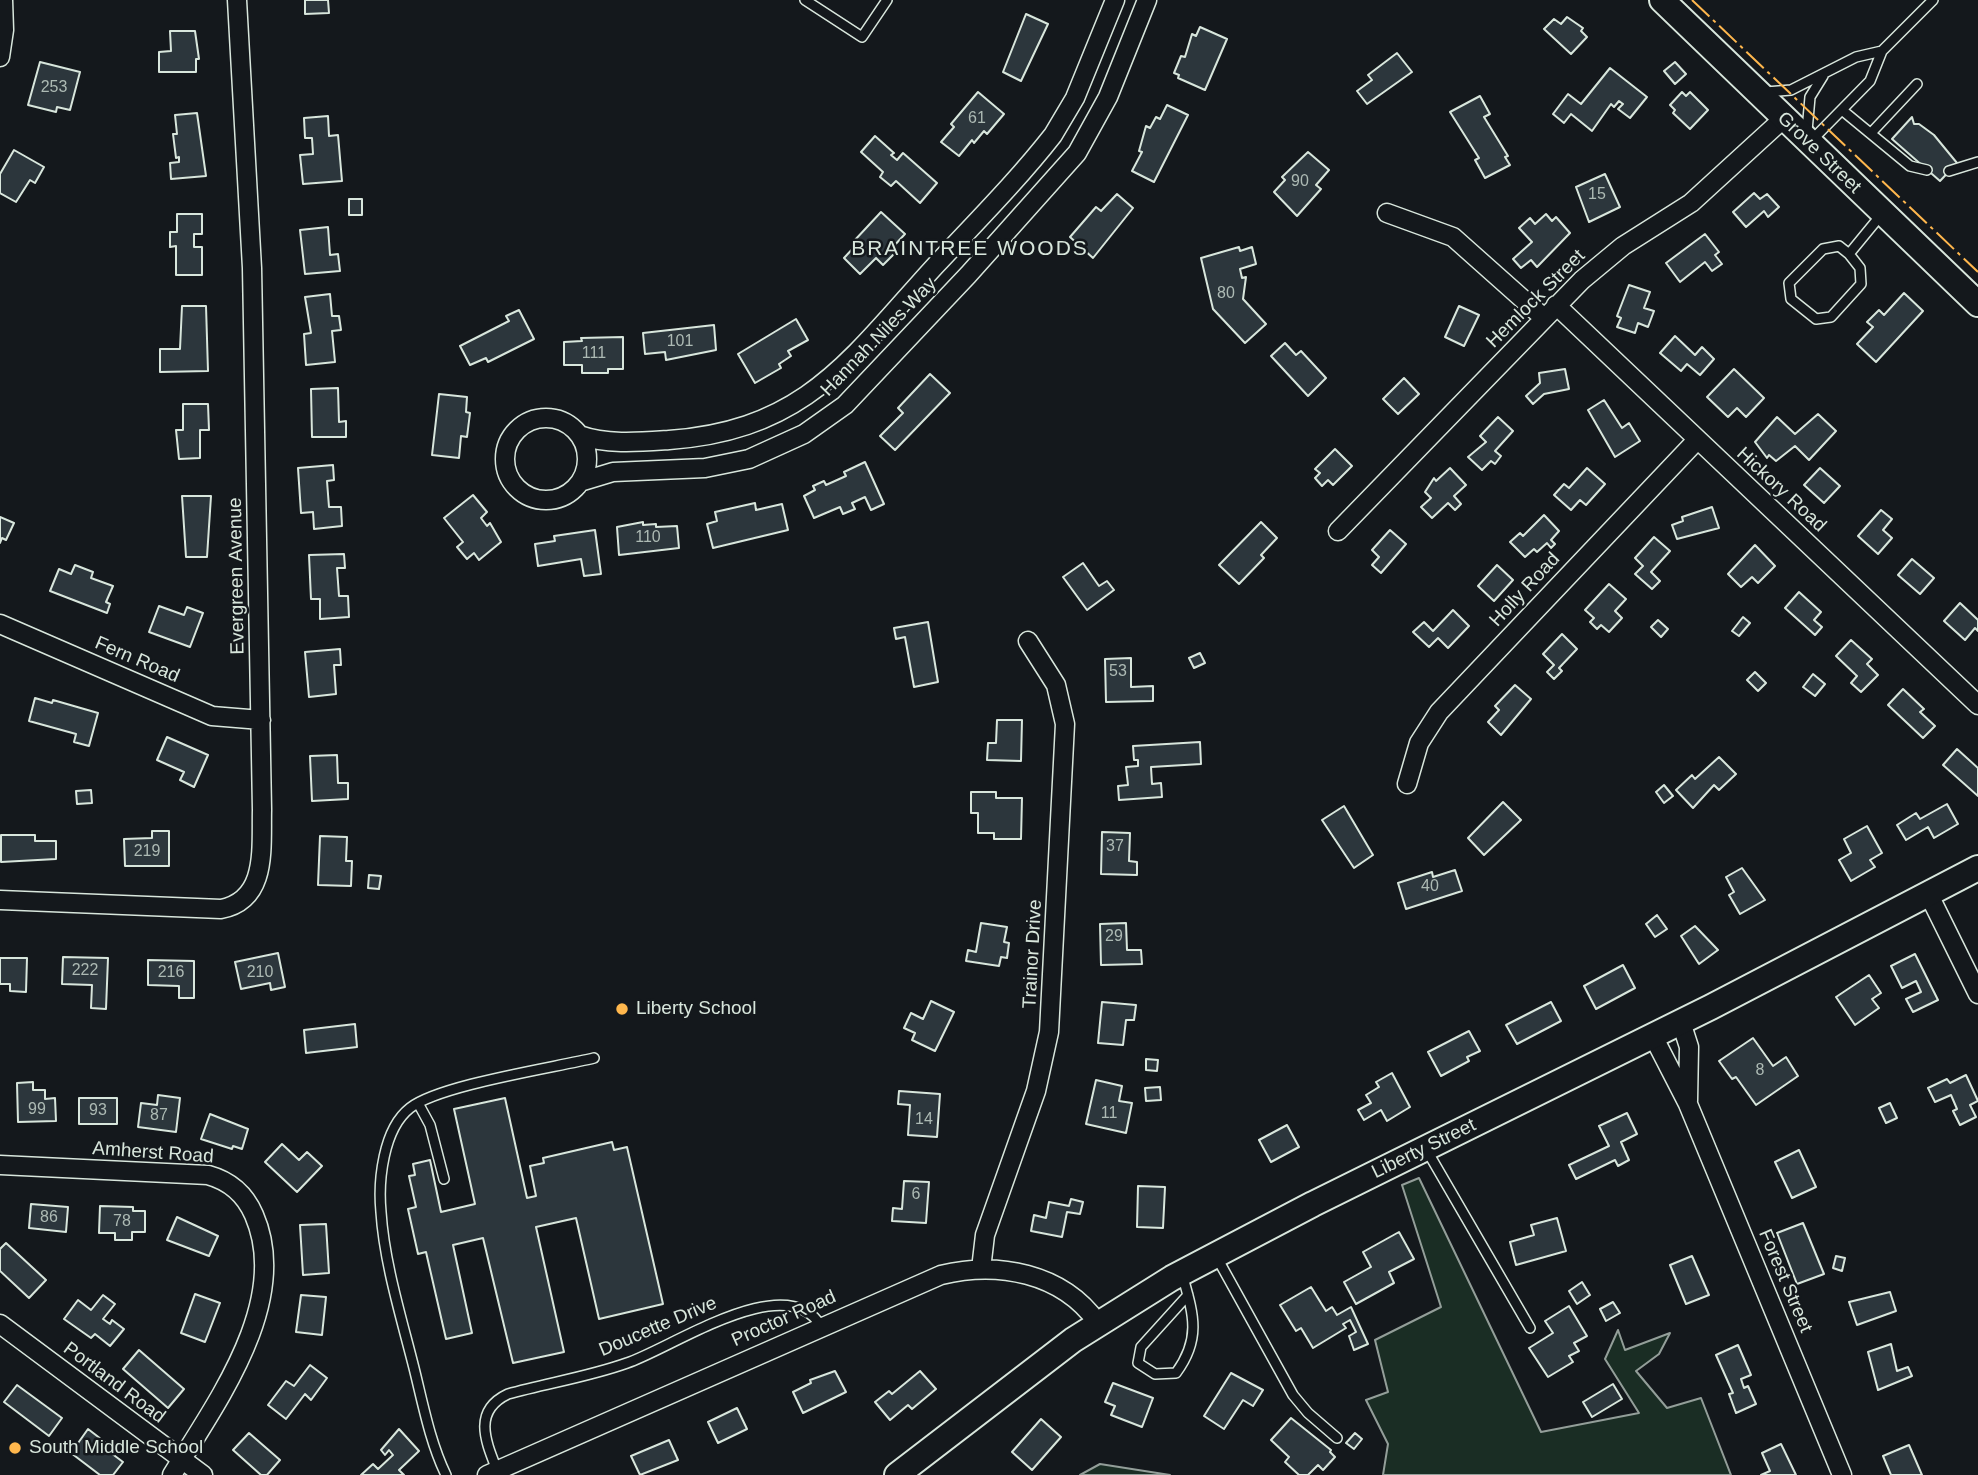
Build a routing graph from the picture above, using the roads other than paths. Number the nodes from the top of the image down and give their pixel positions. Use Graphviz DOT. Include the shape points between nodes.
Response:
graph roads {
  1 [pos="3,0"];
  2 [pos="237,0"];
  3 [pos="805,0"];
  4 [pos="887,0"];
  5 [pos="1147,0"];
  6 [pos="1662,0"];
  7 [pos="1934,0"];
  8 [pos="1113,5"];
  9 [pos="1139,20"];
  10 [pos="1882,51"];
  11 [pos="0,57"];
  12 [pos="1824,75"];
  13 [pos="1917,84"];
  14 [pos="1754,89"];
  15 [pos="1842,110"];
  16 [pos="1783,119"];
  17 [pos="1871,133"];
  18 [pos="1809,144"];
  19 [pos="1978,162"];
  20 [pos="1927,170"];
  21 [pos="1949,172"];
  22 [pos="1387,213"];
  23 [pos="1882,214"];
  24 [pos="1849,254"];
  25 [pos="945,255"];
  26 [pos="968,275"];
  27 [pos="1978,304"];
  28 [pos="1550,311"];
  29 [pos="579,435"];
  30 [pos="1697,440"];
  31 [pos="580,482"];
  32 [pos="1338,531"];
  33 [pos="0,624"];
  34 [pos="1028,641"];
  35 [pos="1978,705"];
  36 [pos="261,720"];
  37 [pos="1407,784"];
  38 [pos="1978,868"];
  39 [pos="1928,893"];
  40 [pos="0,900"];
  41 [pos="1978,994"];
  42 [pos="1681,1022"];
  43 [pos="1653,1036"];
  44 [pos="594,1058"];
  45 [pos="418,1103"];
  46 [pos="1688,1104"];
  47 [pos="1425,1148"];
  48 [pos="0,1166"];
  49 [pos="444,1179"];
  50 [pos="1216,1254"];
  51 [pos="981,1269"];
  52 [pos="1185,1284"];
  53 [pos="1097,1322"];
  54 [pos="821,1326"];
  55 [pos="1530,1328"];
  56 [pos="3,1334"];
  57 [pos="1337,1438"];
  58 [pos="182,1459"];
  59 [pos="492,1473"];
  60 [pos="172,1475"];
  61 [pos="203,1475"];
  62 [pos="446,1475"];
  63 [pos="897,1475"];
  64 [pos="1842,1475"];
  1 -- 11 [label="street"];
  2 -- 36 [label="street, Evergreen Avenue" via="252,255"];
  3 -- 4 [label="lane" via="862,37"];
  5 -- 9 [label="street, Hannah Niles Way"];
  6 -- 14 [label="main road, Grove Street"];
  7 -- 10 [label="lane"];
  8 -- 9 [label="street"];
  8 -- 25 [label="street, Hannah Niles Way" via="1061,124"];
  9 -- 26 [label="street, Hannah Niles Way" via="1086,140"];
  10 -- 12 [label="lane" via="1856,57"];
  10 -- 15 [label="lane" via="1870,81"];
  12 -- 14 [label="lane" via="1782,92"];
  12 -- 18 [label="lane" via="1808,106"];
  13 -- 17 [label="lane"];
  14 -- 16 [label="main road, Grove Street"];
  15 -- 17 [label="lane"];
  15 -- 18 [label="lane"];
  16 -- 18 [label="main road, Grove Street"];
  16 -- 28 [label="street, Hemlock Street" via="1691,204 1623,246"];
  17 -- 20 [label="lane" via="1910,166"];
  18 -- 23 [label="main road, Grove Street"];
  19 -- 21 [label="lane"];
  22 -- 28 [label="street, Hickory Road" via="1435,228 1464,244"];
  23 -- 24 [label="lane"];
  23 -- 27 [label="main road, Grove Street"];
  24 -- 24 [label="lane" via="1839,246 1823,249 1789,283 1791,299 1816,319 1831,317 1861,284 1860,268"];
  25 -- 26 [label="street"];
  25 -- 29 [label="street, Hannah Niles Way" via="826,382 763,421 715,436 674,440 612,442"];
  26 -- 31 [label="street, Hannah Niles Way" via="857,394 790,442 720,466 613,472"];
  28 -- 30 [label="street, Hickory Road"];
  28 -- 32 [label="street, Hemlock Street"];
  29 -- 31 [label="street" via="587,455"];
  29 -- 31 [label="street, Hannah Niles Way" via="562,421 533,421 514,433 505,460 515,487 539,500 561,498"];
  30 -- 35 [label="street, Hickory Road"];
  30 -- 37 [label="street, Holly Road" via="1439,712 1419,743"];
  33 -- 36 [label="street, Fern Road" via="212,716"];
  34 -- 51 [label="street, Trainor Drive" via="1056,685 1065,724 1051,1010 1036,1091 988,1224"];
  36 -- 40 [label="street, Evergreen Avenue" via="259,871 252,891 239,904 211,910"];
  38 -- 39 [label="main road, Liberty Street"];
  39 -- 41 [label="street"];
  39 -- 42 [label="main road, Liberty Street"];
  42 -- 43 [label="main road, Liberty Street"];
  42 -- 46 [label="street, Forest Street" via="1689,1047"];
  43 -- 46 [label="street, Forest Street"];
  43 -- 47 [label="main road, Liberty Street"];
  44 -- 45 [label="lane" via="449,1091"];
  45 -- 49 [label="lane" via="430,1125"];
  45 -- 62 [label="lane" via="403,1115 389,1140 380,1213 403,1324"];
  46 -- 64 [label="street, Forest Street"];
  47 -- 50 [label="main road, Liberty Street"];
  47 -- 55 [label="lane"];
  48 -- 58 [label="street, Amherst Road" via="208,1175 229,1183 245,1198 257,1222 262,1248 256,1313 237,1365"];
  50 -- 52 [label="main road, Liberty Street"];
  50 -- 57 [label="lane" via="1299,1404"];
  51 -- 53 [label="street, Proctor Road" via="1019,1272 1047,1281 1080,1301"];
  51 -- 54 [label="street, Proctor Road" via="926,1280"];
  52 -- 52 [label="lane" via="1193,1315 1191,1354 1176,1373 1155,1374 1138,1363 1141,1347"];
  52 -- 53 [label="main road, Liberty Street"];
  53 -- 63 [label="main road, Liberty Street"];
  54 -- 59 [label="street, Proctor Road"];
  54 -- 59 [label="lane, Doucette Drive" via="804,1309 760,1306 631,1362 508,1394 492,1404 483,1419"];
  56 -- 58 [label="street, Portland Road"];
  58 -- 60 [label="street, Amherst Road"];
  58 -- 61 [label="street, Portland Road"];
}
